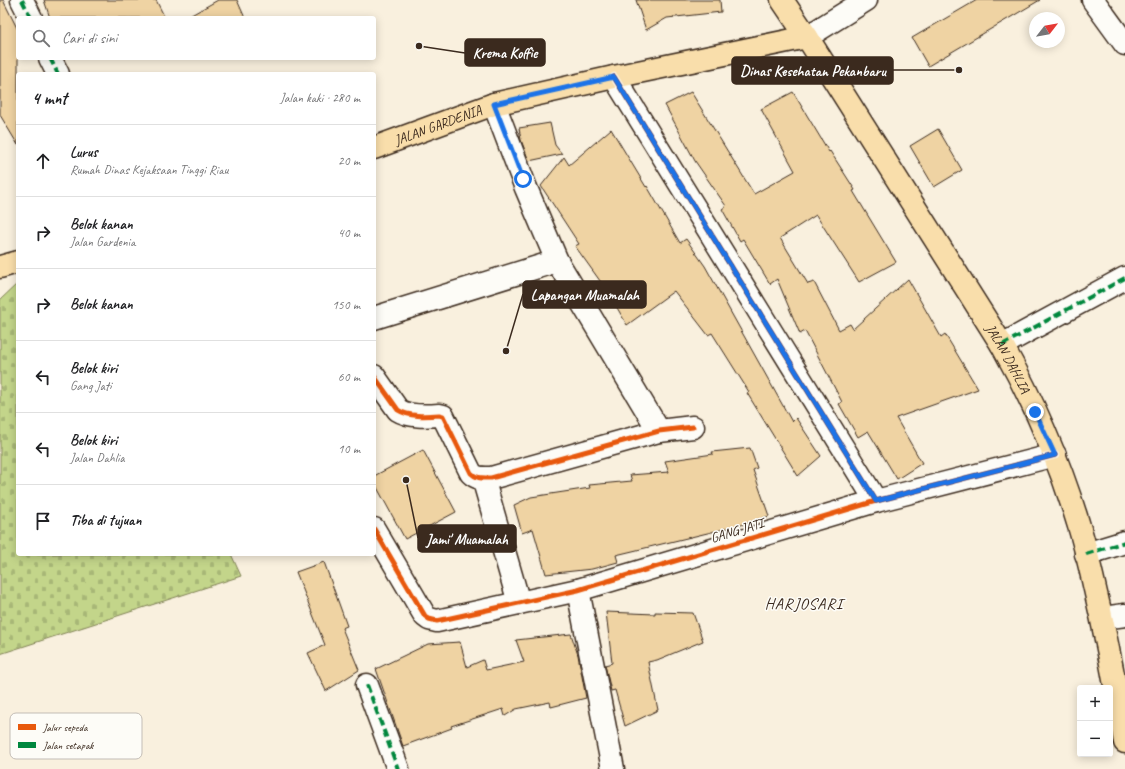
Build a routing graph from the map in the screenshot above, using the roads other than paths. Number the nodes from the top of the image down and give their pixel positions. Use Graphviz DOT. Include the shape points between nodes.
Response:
graph roads {
  1 [pos="22,0"];
  2 [pos="782,0"];
  3 [pos="866,0"];
  4 [pos="1093,0"];
  5 [pos="30,16"];
  6 [pos="807,37"];
  7 [pos="1125,44"];
  8 [pos="51,60"];
  9 [pos="57,72"];
  10 [pos="614,77"];
  11 [pos="494,104"];
  12 [pos="376,147"];
  13 [pos="557,261"];
  14 [pos="16,263"];
  15 [pos="0,267"];
  16 [pos="1125,278"];
  17 [pos="376,317"];
  18 [pos="1002,345"];
  19 [pos="376,379"];
  20 [pos="693,427"];
  21 [pos="659,431"];
  22 [pos="1055,455"];
  23 [pos="483,478"];
  24 [pos="876,501"];
  25 [pos="376,532"];
  26 [pos="1125,542"];
  27 [pos="1086,554"];
  28 [pos="578,590"];
  29 [pos="520,603"];
  30 [pos="1125,614"];
  31 [pos="1102,618"];
  32 [pos="367,685"];
  33 [pos="1123,712"];
  34 [pos="1125,742"];
  35 [pos="398,769"];
  36 [pos="613,769"];
  1 -- 5 [label="street"];
  2 -- 6 [label="main road, JALAN DAHLIA"];
  3 -- 6 [label="street"];
  4 -- 7 [label="street"];
  6 -- 10 [label="main road, JALAN GARDENIA"];
  6 -- 18 [label="main road, JALAN DAHLIA"];
  8 -- 9 [label="street"];
  10 -- 11 [label="main road, JALAN GARDENIA"];
  10 -- 24 [label="street"];
  11 -- 12 [label="main road, JALAN GARDENIA"];
  11 -- 13 [label="street"];
  13 -- 17 [label="street"];
  13 -- 21 [label="street"];
  14 -- 15 [label="main road"];
  16 -- 18 [label="street"];
  18 -- 22 [label="main road, JALAN DAHLIA"];
  19 -- 23 [label="street" via="398,410 404,414 443,416 471,473"];
  20 -- 21 [label="street"];
  21 -- 23 [label="street" via="491,478"];
  22 -- 24 [label="street, GANG JATI"];
  22 -- 27 [label="main road, JALAN DAHLIA"];
  23 -- 29 [label="street"];
  24 -- 28 [label="street, GANG JATI"];
  25 -- 29 [label="street, GANG JATI" via="428,620 437,621"];
  26 -- 27 [label="street"];
  27 -- 31 [label="main road, JALAN DAHLIA"];
  28 -- 29 [label="street, GANG JATI"];
  28 -- 36 [label="street"];
  30 -- 31 [label="street"];
  31 -- 33 [label="main road, JALAN DAHLIA"];
  32 -- 35 [label="street"];
  33 -- 34 [label="main road, JALAN DAHLIA"];
}
